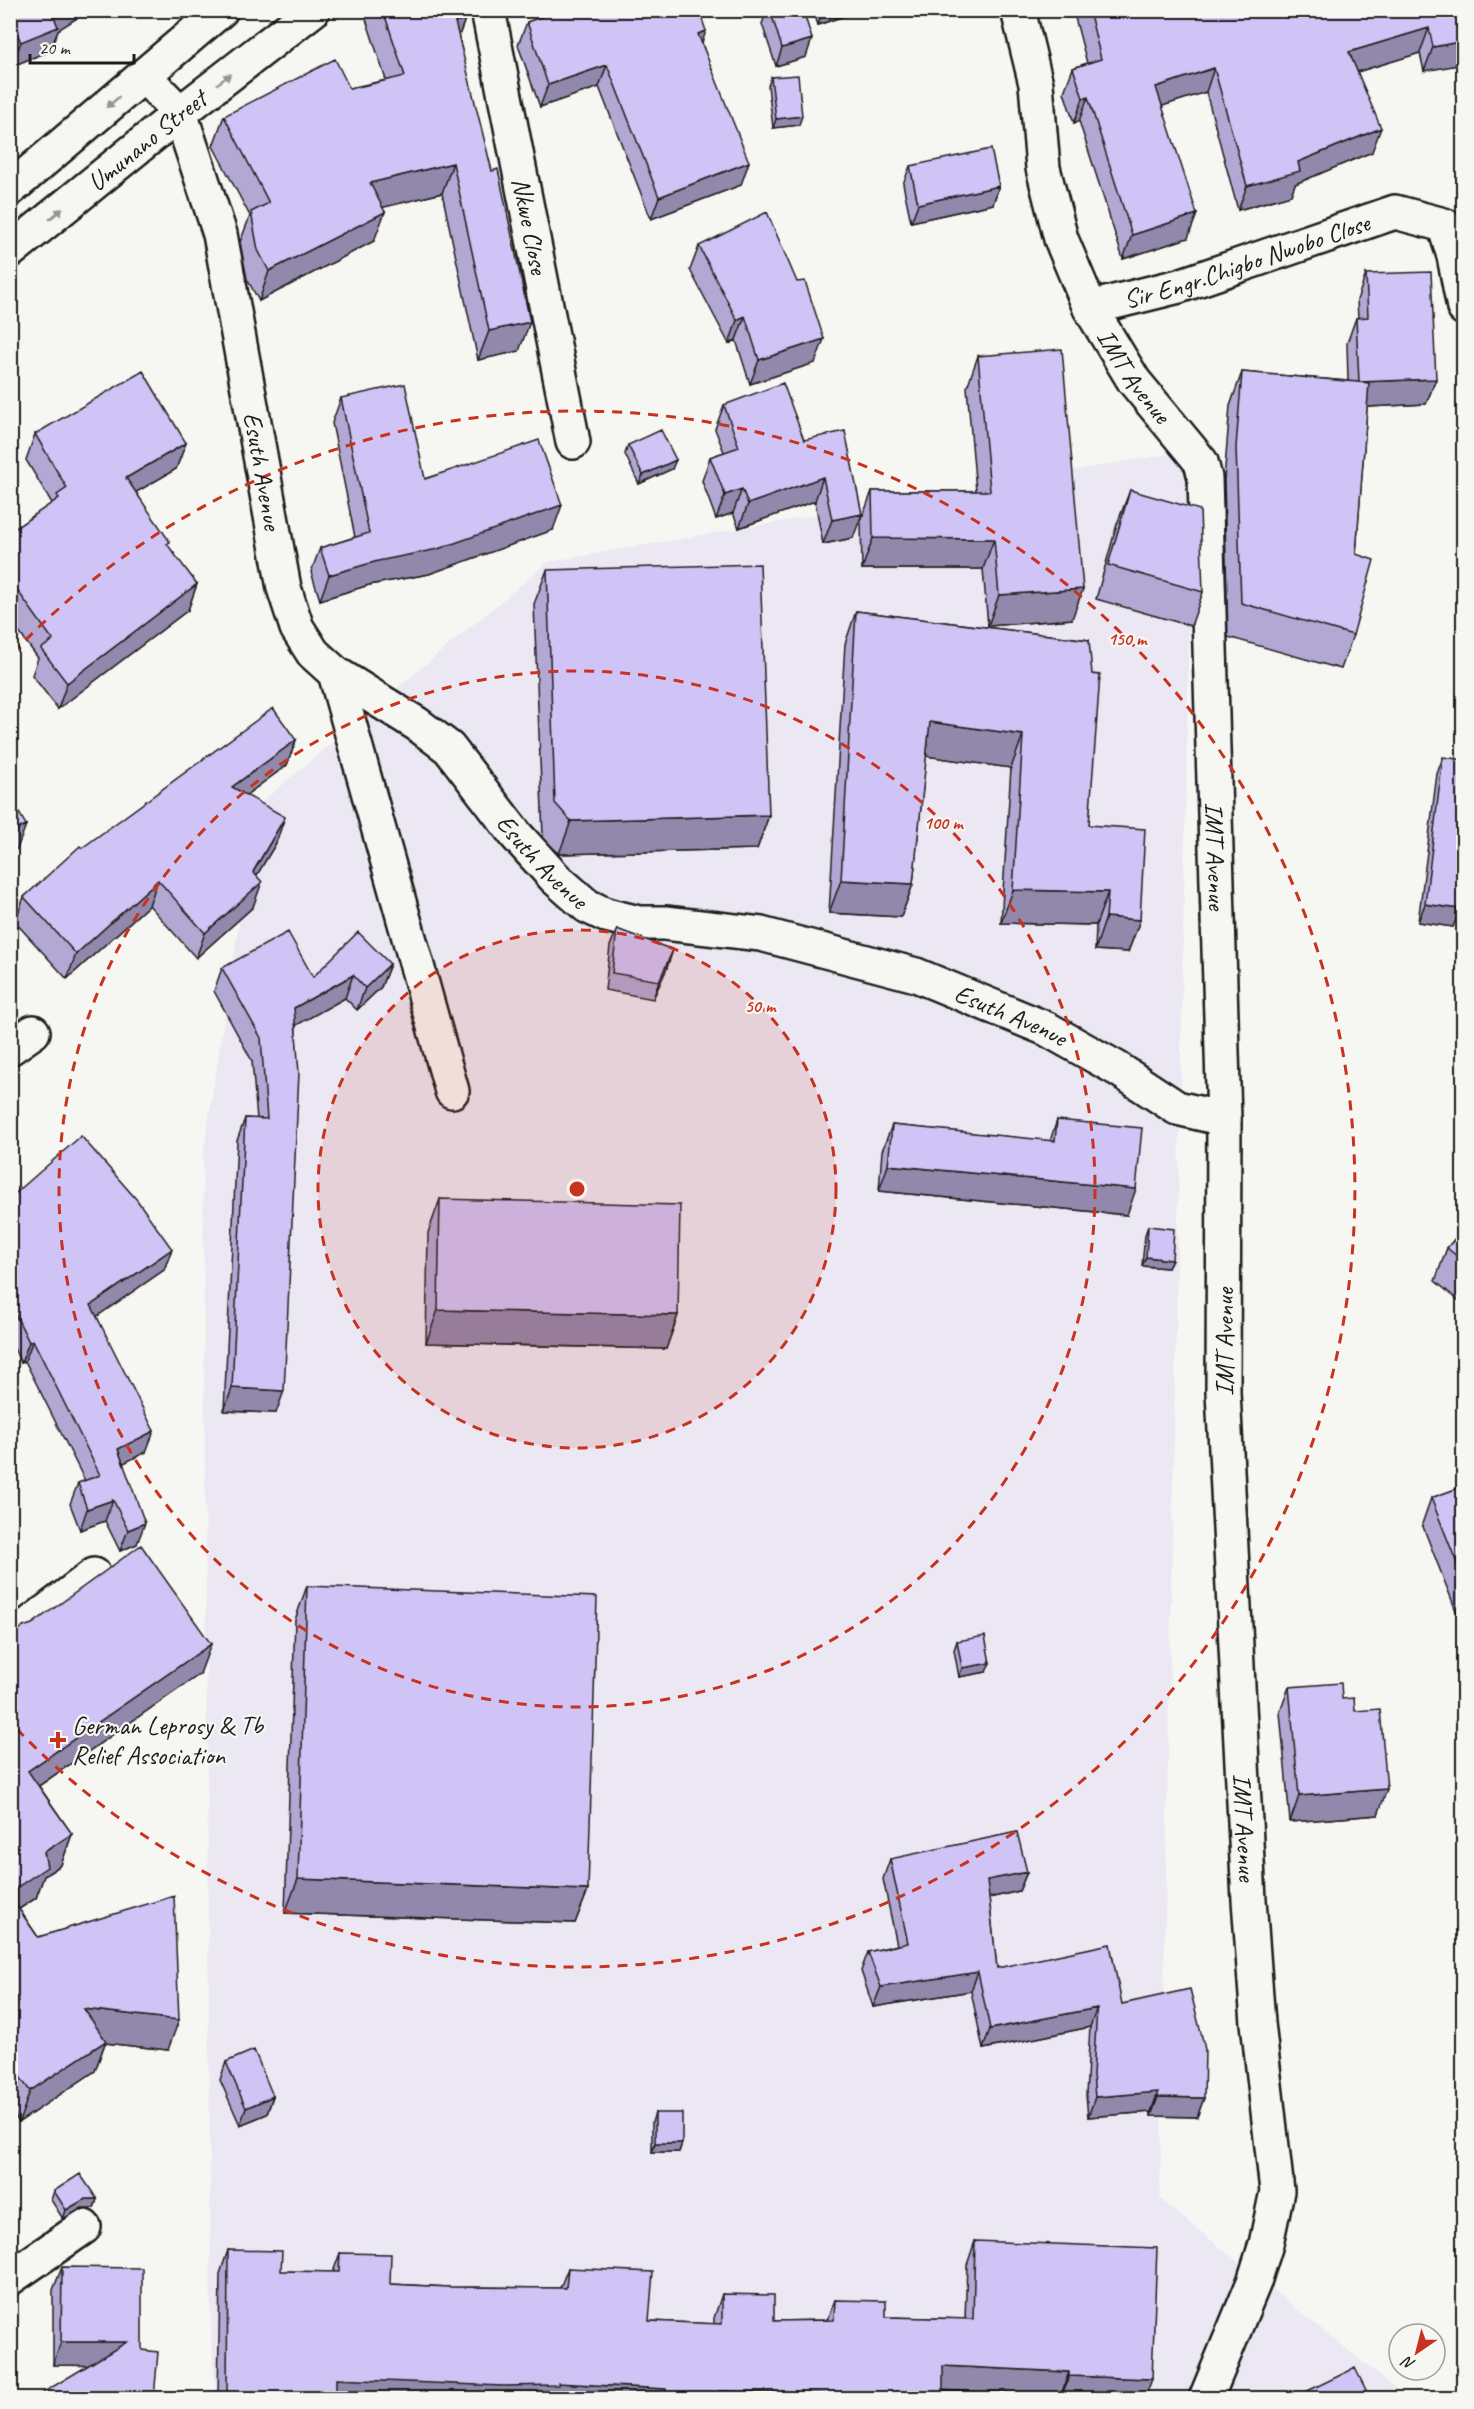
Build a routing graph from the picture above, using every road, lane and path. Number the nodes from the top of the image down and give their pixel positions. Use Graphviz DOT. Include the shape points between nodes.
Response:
graph roads {
  1 [pos="222,10"];
  2 [pos="313,10"];
  3 [pos="488,10"];
  4 [pos="1018,10"];
  5 [pos="144,76"];
  6 [pos="180,112"];
  7 [pos="10,189"];
  8 [pos="10,251"];
  9 [pos="1090,308"];
  10 [pos="1464,308"];
  11 [pos="573,442"];
  12 [pos="335,673"];
  13 [pos="452,1091"];
  14 [pos="1224,1119"];
  15 [pos="94,1575"];
  16 [pos="10,1639"];
  17 [pos="84,2227"];
  18 [pos="10,2278"];
  19 [pos="1206,2398"];
  1 -- 5 [label="street, Umunano Street"];
  6 -- 2 [label="street, Umunano Street, one-way"];
  3 -- 11 [label="street, Nkwe Close"];
  4 -- 9 [label="street, Sir Engr.Chigbo Nwobo Close" via="1036,84 1043,168 1061,239"];
  5 -- 6 [label="street"];
  5 -- 7 [label="street, Umunano Street, one-way"];
  8 -- 6 [label="street, Umunano Street, one-way"];
  6 -- 12 [label="street, Esuth Avenue" via="220,234 285,588 297,628 313,653"];
  9 -- 10 [label="street, Sir Engr.Chigbo Nwobo Close" via="1179,286 1395,212 1444,225"];
  9 -- 14 [label="street, IMT Avenue" via="1134,381 1201,462 1205,478"];
  12 -- 13 [label="street"];
  12 -- 14 [label="street, Esuth Avenue" via="448,748 516,835 587,906 639,923 761,934 916,975 1047,1029 1177,1108"];
  14 -- 19 [label="street, IMT Avenue" via="1224,1415 1249,1900 1276,2191 1254,2282"];
  15 -- 16 [label="street"];
  17 -- 18 [label="street"];
}
